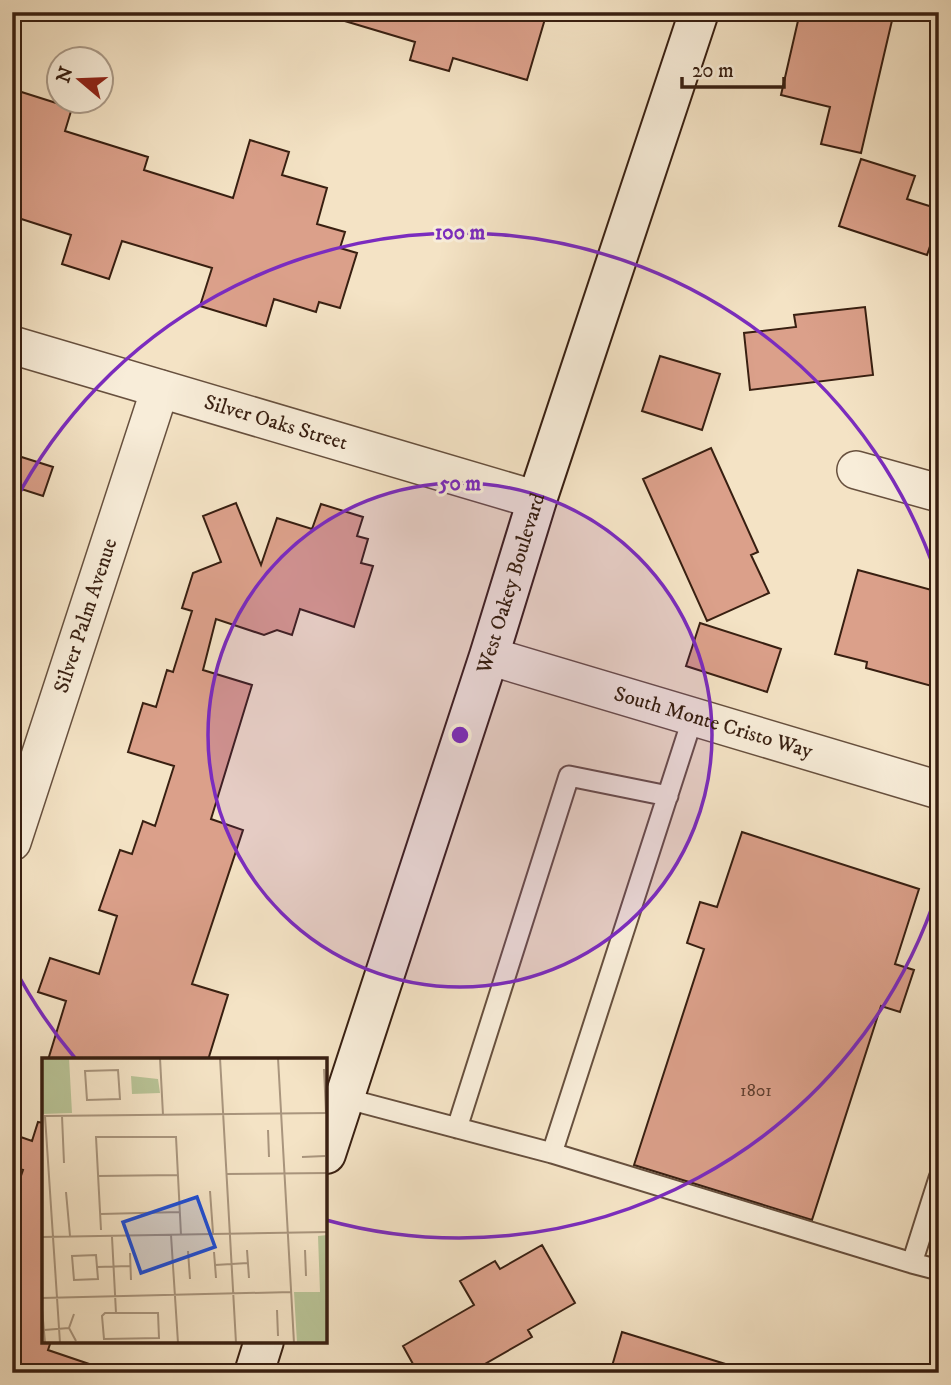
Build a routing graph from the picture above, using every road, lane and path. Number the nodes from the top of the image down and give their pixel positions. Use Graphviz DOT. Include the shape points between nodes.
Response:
graph roads {
  1 [pos="699,12"];
  2 [pos="12,345"];
  3 [pos="160,388"];
  4 [pos="856,470"];
  5 [pos="939,493"];
  6 [pos="537,500"];
  7 [pos="489,656"];
  8 [pos="693,717"];
  9 [pos="939,790"];
  10 [pos="668,796"];
  11 [pos="12,842"];
  12 [pos="344,1098"];
  13 [pos="457,1128"];
  14 [pos="327,1151"];
  15 [pos="552,1153"];
  16 [pos="939,1178"];
  17 [pos="912,1264"];
  18 [pos="939,1270"];
  19 [pos="263,1343"];
  20 [pos="254,1373"];
  1 -- 6 [label="main road, West Oakey Boulevard"];
  2 -- 3 [label="street, Silver Oaks Street"];
  3 -- 6 [label="street, Silver Oaks Street"];
  3 -- 11 [label="street, Silver Palm Avenue"];
  4 -- 5 [label="street"];
  6 -- 7 [label="main road, West Oakey Boulevard"];
  7 -- 8 [label="street, South Monte Cristo Way"];
  7 -- 12 [label="main road, West Oakey Boulevard"];
  8 -- 9 [label="street, South Monte Cristo Way"];
  8 -- 10 [label="lane"];
  10 -- 13 [label="lane" via="569,776"];
  10 -- 15 [label="lane"];
  12 -- 13 [label="lane"];
  12 -- 14 [label="main road, West Oakey Boulevard"];
  13 -- 15 [label="lane"];
  15 -- 17 [label="lane"];
  16 -- 17 [label="lane"];
  17 -- 18 [label="lane"];
  19 -- 20 [label="main road"];
}
